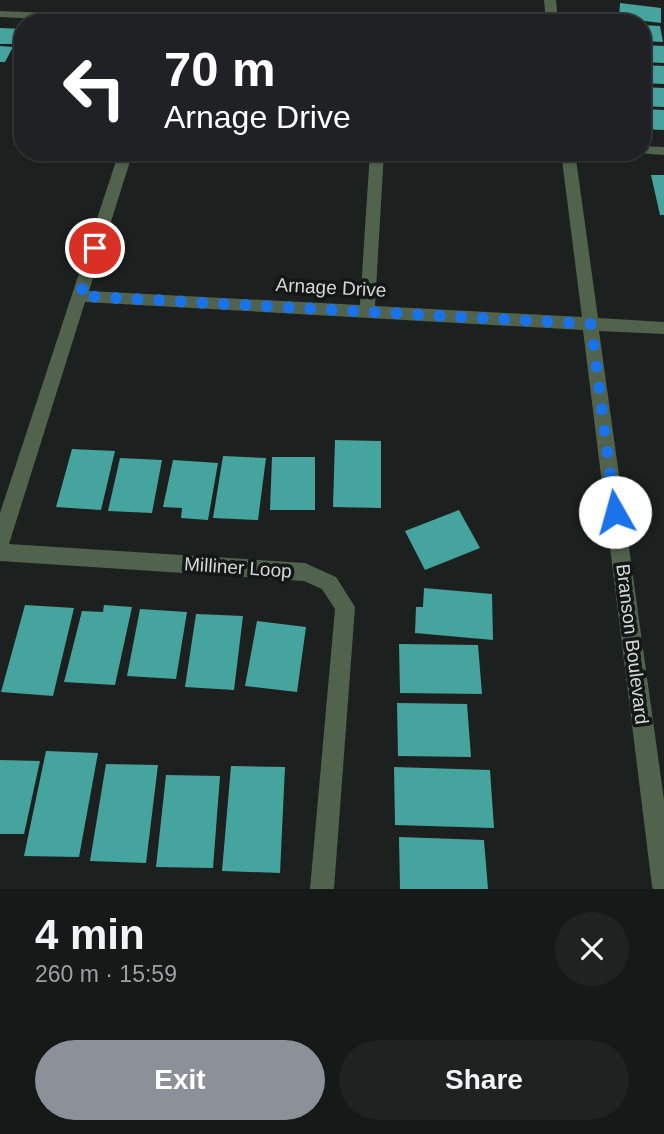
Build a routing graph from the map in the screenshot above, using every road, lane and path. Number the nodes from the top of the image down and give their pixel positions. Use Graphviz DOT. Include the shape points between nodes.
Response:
graph roads {
  1 [pos="123,161"];
  2 [pos="376,161"];
  3 [pos="569,161"];
  4 [pos="80,296"];
  5 [pos="367,310"];
  6 [pos="591,324"];
  7 [pos="664,328"];
  8 [pos="0,542"];
  9 [pos="0,552"];
  10 [pos="664,886"];
  11 [pos="322,889"];
  1 -- 4 [label="street"];
  2 -- 5 [label="street"];
  3 -- 6 [label="street, Branson Boulevard"];
  4 -- 5 [label="street, Arnage Drive"];
  4 -- 8 [label="street"];
  5 -- 6 [label="street, Arnage Drive"];
  6 -- 7 [label="street, Arnage Drive"];
  6 -- 10 [label="street, Branson Boulevard"];
  9 -- 11 [label="street, Milliner Loop" via="305,572 329,583 345,607"];
}
